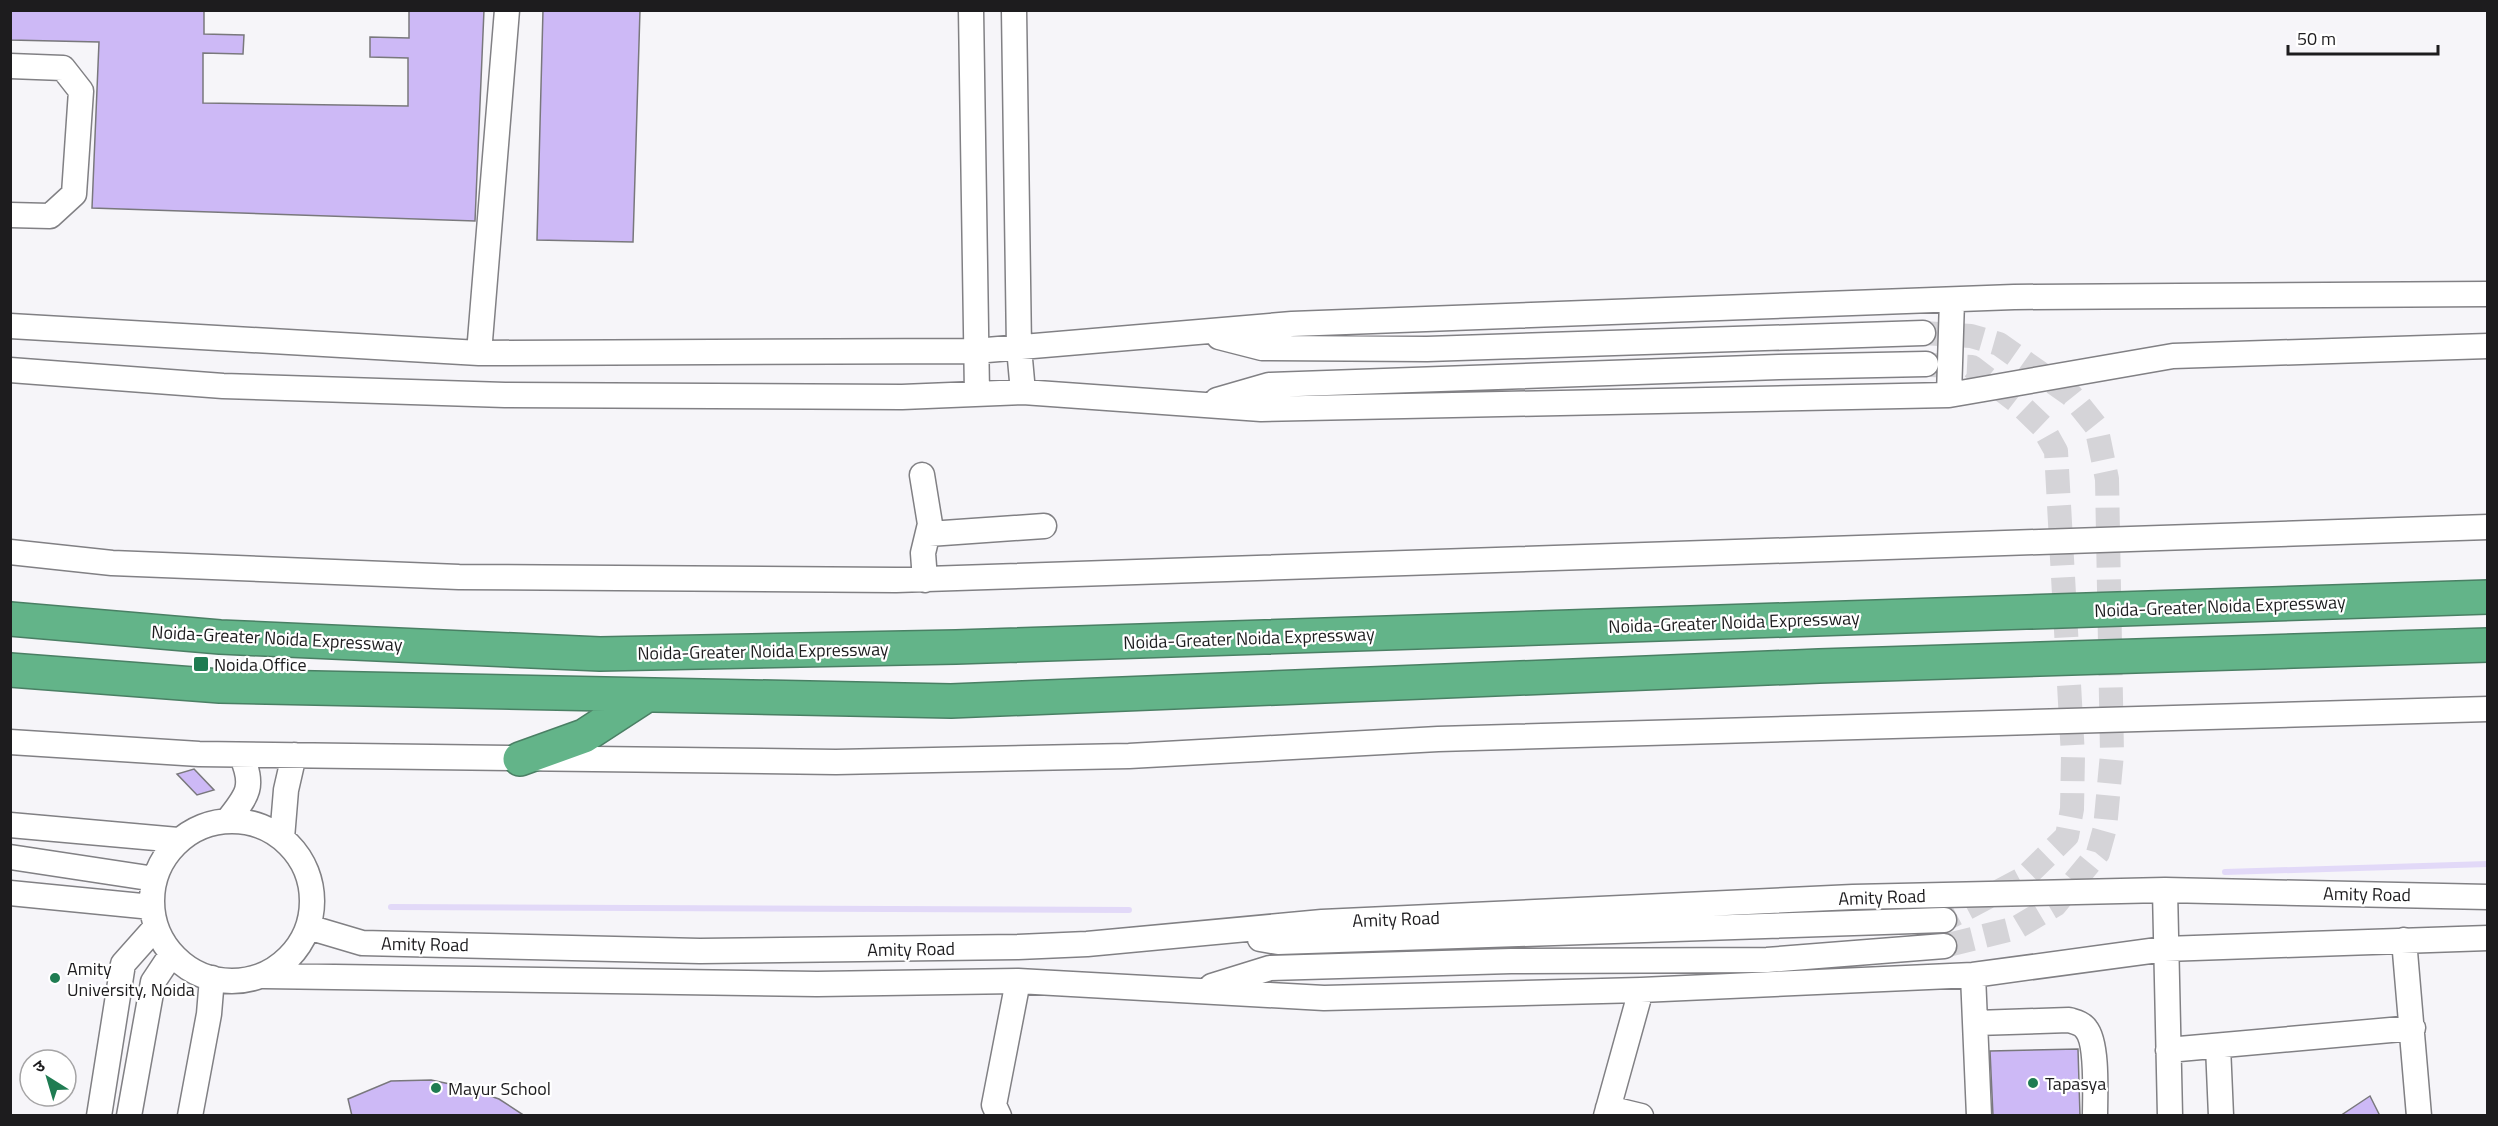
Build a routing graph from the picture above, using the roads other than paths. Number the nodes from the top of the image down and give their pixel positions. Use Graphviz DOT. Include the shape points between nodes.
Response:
graph roads {
  1 [pos="507,10"];
  2 [pos="971,10"];
  3 [pos="1014,10"];
  4 [pos="10,66"];
  5 [pos="10,215"];
  6 [pos="2487,294"];
  7 [pos="1952,300"];
  8 [pos="10,326"];
  9 [pos="1202,332"];
  10 [pos="1923,333"];
  11 [pos="2487,346"];
  12 [pos="1019,348"];
  13 [pos="975,351"];
  14 [pos="479,352"];
  15 [pos="1926,364"];
  16 [pos="10,370"];
  17 [pos="1023,392"];
  18 [pos="977,393"];
  19 [pos="1949,395"];
  20 [pos="1201,405"];
  21 [pos="922,475"];
  22 [pos="1044,526"];
  23 [pos="2487,527"];
  24 [pos="929,534"];
  25 [pos="10,552"];
  26 [pos="925,580"];
  27 [pos="2487,597"];
  28 [pos="10,619"];
  29 [pos="2487,645"];
  30 [pos="10,670"];
  31 [pos="647,695"];
  32 [pos="2487,709"];
  33 [pos="10,742"];
  34 [pos="241,755"];
  35 [pos="294,755"];
  36 [pos="520,759"];
  37 [pos="227,821"];
  38 [pos="10,825"];
  39 [pos="282,838"];
  40 [pos="178,840"];
  41 [pos="10,857"];
  42 [pos="155,879"];
  43 [pos="2165,890"];
  44 [pos="10,893"];
  45 [pos="2487,897"];
  46 [pos="153,918"];
  47 [pos="1944,920"];
  48 [pos="308,927"];
  49 [pos="1216,932"];
  50 [pos="2487,938"];
  51 [pos="2404,940"];
  52 [pos="1944,946"];
  53 [pos="2165,949"];
  54 [pos="171,955"];
  55 [pos="1973,975"];
  56 [pos="264,976"];
  57 [pos="212,978"];
  58 [pos="1018,981"];
  59 [pos="1641,990"];
  60 [pos="1197,991"];
  61 [pos="1976,1023"];
  62 [pos="2413,1028"];
  63 [pos="2218,1046"];
  64 [pos="2168,1050"];
  65 [pos="1607,1112"];
  66 [pos="99,1116"];
  67 [pos="129,1116"];
  68 [pos="190,1116"];
  69 [pos="999,1116"];
  70 [pos="1641,1116"];
  71 [pos="1979,1116"];
  72 [pos="2095,1116"];
  73 [pos="2170,1116"];
  74 [pos="2221,1116"];
  75 [pos="2419,1116"];
  1 -- 14 [label="street"];
  2 -- 13 [label="street"];
  3 -- 12 [label="street"];
  4 -- 5 [label="street" via="63,68 81,91 74,194 50,216"];
  6 -- 7 [label="street"];
  7 -- 9 [label="street" via="1292,324"];
  7 -- 19 [label="street"];
  8 -- 14 [label="street"];
  9 -- 10 [label="street" via="1262,348 1333,349"];
  9 -- 12 [label="street"];
  11 -- 19 [label="street" via="2173,356"];
  12 -- 13 [label="street"];
  12 -- 17 [label="street"];
  13 -- 14 [label="street"];
  13 -- 18 [label="street"];
  15 -- 20 [label="street" via="1269,385"];
  16 -- 18 [label="street" via="223,386 505,395 903,397"];
  17 -- 18 [label="street"];
  17 -- 20 [label="street"];
  19 -- 20 [label="street" via="1261,410"];
  21 -- 24 [label="street"];
  22 -- 24 [label="street"];
  23 -- 26 [label="street"];
  24 -- 26 [label="street" via="923,553"];
  25 -- 26 [label="street" via="112,563 459,577"];
  27 -- 28 [label="highway, Noida-Greater Noida Expressway" via="968,647 600,654 220,637"];
  29 -- 31 [label="highway" via="951,700"];
  30 -- 31 [label="highway" via="220,686"];
  31 -- 36 [label="highway" via="584,736"];
  32 -- 36 [label="street" via="1438,739 1129,756 836,762"];
  33 -- 34 [label="street"];
  34 -- 35 [label="street"];
  34 -- 37 [label="street" via="250,776 243,802"];
  35 -- 36 [label="street"];
  35 -- 39 [label="street"];
  37 -- 39 [label="street" via="268,828"];
  37 -- 40 [label="street" via="206,824"];
  38 -- 40 [label="street"];
  39 -- 48 [label="street" via="293,847 309,874 314,906"];
  40 -- 42 [label="street" via="159,866"];
  41 -- 42 [label="street"];
  42 -- 46 [label="street"];
  43 -- 45 [label="street, Amity Road"];
  43 -- 49 [label="street, Amity Road" via="1853,897 1322,922"];
  43 -- 53 [label="street"];
  44 -- 46 [label="street"];
  46 -- 54 [label="street"];
  46 -- 66 [label="street" via="123,964"];
  47 -- 49 [label="street" via="1278,942"];
  48 -- 49 [label="street, Amity Road" via="362,943 700,951 1018,948"];
  48 -- 56 [label="street" via="286,962"];
  50 -- 51 [label="street, Amity Road"];
  51 -- 53 [label="street, Amity Road"];
  51 -- 62 [label="street"];
  52 -- 60 [label="street" via="1767,960 1511,961 1270,968"];
  53 -- 55 [label="street, Amity Road"];
  53 -- 64 [label="street"];
  54 -- 57 [label="street" via="196,975"];
  54 -- 67 [label="street" via="153,982"];
  55 -- 59 [label="street, Amity Road"];
  55 -- 61 [label="street"];
  56 -- 57 [label="street" via="227,982"];
  56 -- 58 [label="street, Amity Road" via="817,984"];
  57 -- 68 [label="street"];
  58 -- 60 [label="street, Amity Road"];
  58 -- 69 [label="street" via="994,1105"];
  59 -- 60 [label="street, Amity Road" via="1324,998"];
  59 -- 65 [label="street"];
  61 -- 71 [label="street"];
  61 -- 72 [label="street" via="2069,1020 2086,1029 2093,1049"];
  62 -- 63 [label="street"];
  62 -- 75 [label="street"];
  63 -- 64 [label="street"];
  63 -- 74 [label="street"];
  64 -- 73 [label="street"];
  65 -- 70 [label="street"];
}
